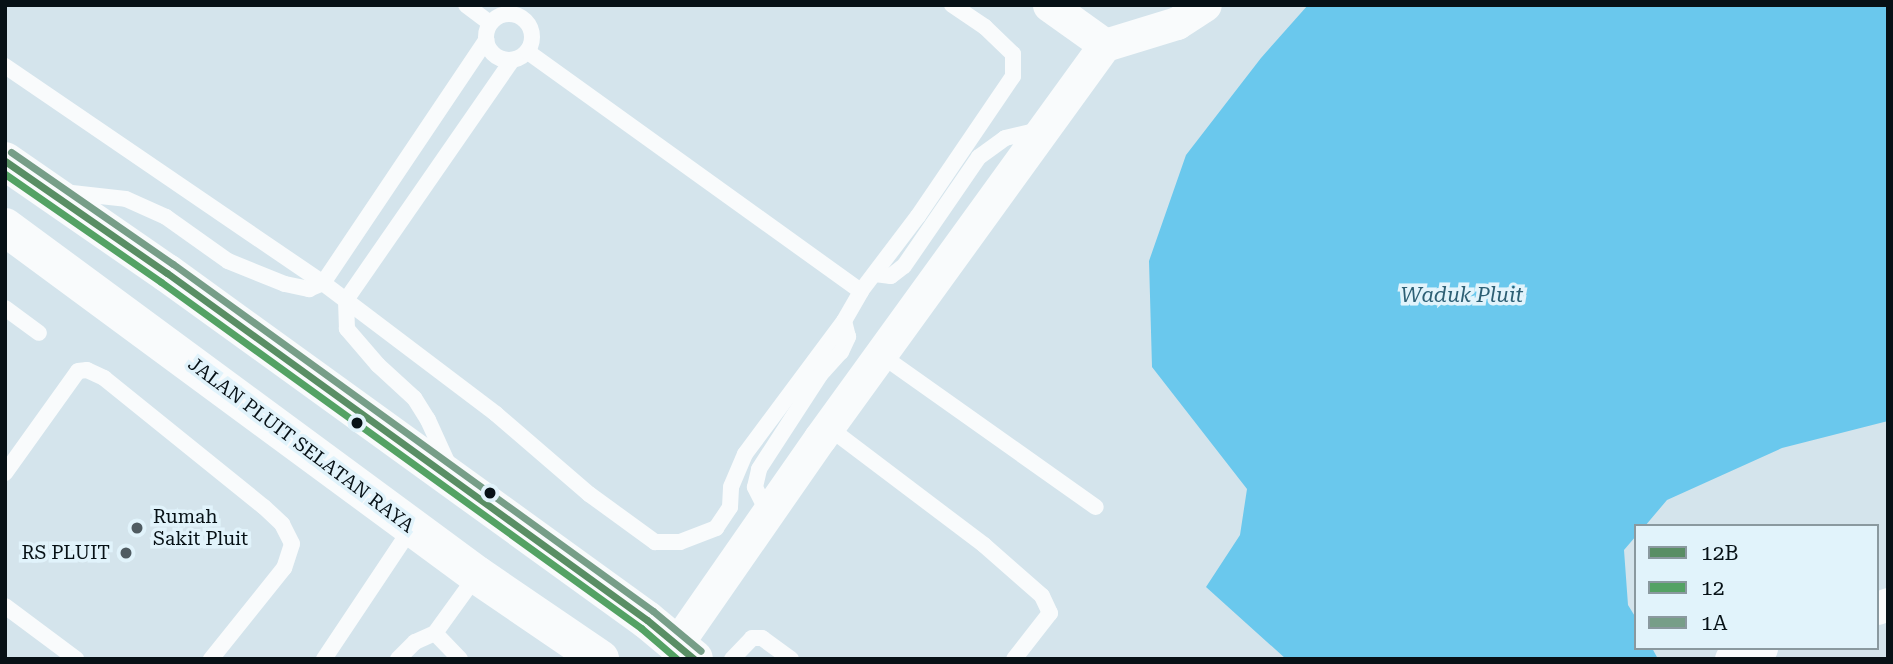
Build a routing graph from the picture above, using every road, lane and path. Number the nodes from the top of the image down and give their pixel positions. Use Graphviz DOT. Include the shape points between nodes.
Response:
graph roads {
  1 [pos="466,5"];
  2 [pos="952,5"];
  3 [pos="1049,5"];
  4 [pos="1205,5"];
  5 [pos="528,12"];
  6 [pos="491,23"];
  7 [pos="486,40"];
  8 [pos="1105,46"];
  9 [pos="528,52"];
  10 [pos="512,60"];
  11 [pos="5,66"];
  12 [pos="1045,129"];
  13 [pos="5,161"];
  14 [pos="47,191"];
  15 [pos="5,227"];
  16 [pos="875,274"];
  17 [pos="323,283"];
  18 [pos="861,291"];
  19 [pos="346,300"];
  20 [pos="5,308"];
  21 [pos="844,321"];
  22 [pos="233,322"];
  23 [pos="39,333"];
  24 [pos="881,355"];
  25 [pos="201,368"];
  26 [pos="828,427"];
  27 [pos="5,473"];
  28 [pos="457,484"];
  29 [pos="1097,507"];
  30 [pos="768,513"];
  31 [pos="412,527"];
  32 [pos="477,575"];
  33 [pos="5,606"];
  34 [pos="435,633"];
  35 [pos="1756,650"];
  36 [pos="685,652"];
  37 [pos="76,659"];
  38 [pos="211,659"];
  39 [pos="324,659"];
  40 [pos="398,659"];
  41 [pos="460,659"];
  42 [pos="600,659"];
  43 [pos="732,659"];
  44 [pos="791,659"];
  45 [pos="1014,659"];
  46 [pos="1731,659"];
  1 -- 6 [label="lane"];
  2 -- 16 [label="lane" via="985,27 1013,54 1013,76"];
  3 -- 8 [label="street"];
  4 -- 8 [label="street" via="1177,23"];
  5 -- 6 [label="lane" via="500,16"];
  5 -- 9 [label="lane" via="533,34"];
  6 -- 7 [label="lane"];
  7 -- 10 [label="lane" via="500,59"];
  7 -- 17 [label="lane"];
  8 -- 12 [label="street"];
  9 -- 10 [label="lane"];
  9 -- 18 [label="lane"];
  10 -- 19 [label="lane"];
  11 -- 17 [label="lane"];
  12 -- 16 [label="lane" via="1005,138 979,157 904,266 891,276"];
  12 -- 24 [label="street"];
  13 -- 14 [label="highway"];
  14 -- 17 [label="lane" via="126,199 166,217 251,272 309,289"];
  14 -- 22 [label="highway"];
  15 -- 25 [label="highway, JALAN PLUIT SELATAN RAYA"];
  16 -- 18 [label="lane"];
  17 -- 19 [label="lane"];
  18 -- 21 [label="lane"];
  19 -- 21 [label="lane" via="655,542 680,542 716,528 730,507 731,487 745,454"];
  19 -- 28 [label="lane" via="347,329 414,398"];
  20 -- 23 [label="lane"];
  21 -- 30 [label="lane" via="848,337 841,352 820,375 760,469 755,487"];
  22 -- 25 [label="highway"];
  22 -- 28 [label="highway"];
  24 -- 26 [label="street"];
  24 -- 29 [label="lane"];
  25 -- 31 [label="highway, JALAN PLUIT SELATAN RAYA"];
  26 -- 30 [label="street"];
  26 -- 45 [label="lane" via="984,545 1042,596 1050,613"];
  27 -- 38 [label="lane" via="78,371 87,370 104,378 264,507 282,524 292,544 284,568"];
  28 -- 36 [label="highway"];
  30 -- 36 [label="street"];
  31 -- 32 [label="highway, JALAN PLUIT SELATAN RAYA"];
  31 -- 39 [label="lane"];
  32 -- 34 [label="lane"];
  32 -- 42 [label="highway, JALAN PLUIT SELATAN RAYA"];
  33 -- 37 [label="lane"];
  34 -- 40 [label="lane" via="415,642"];
  34 -- 41 [label="lane"];
  35 -- 46 [label="street"];
  43 -- 44 [label="lane" via="752,638 762,638"];
}
